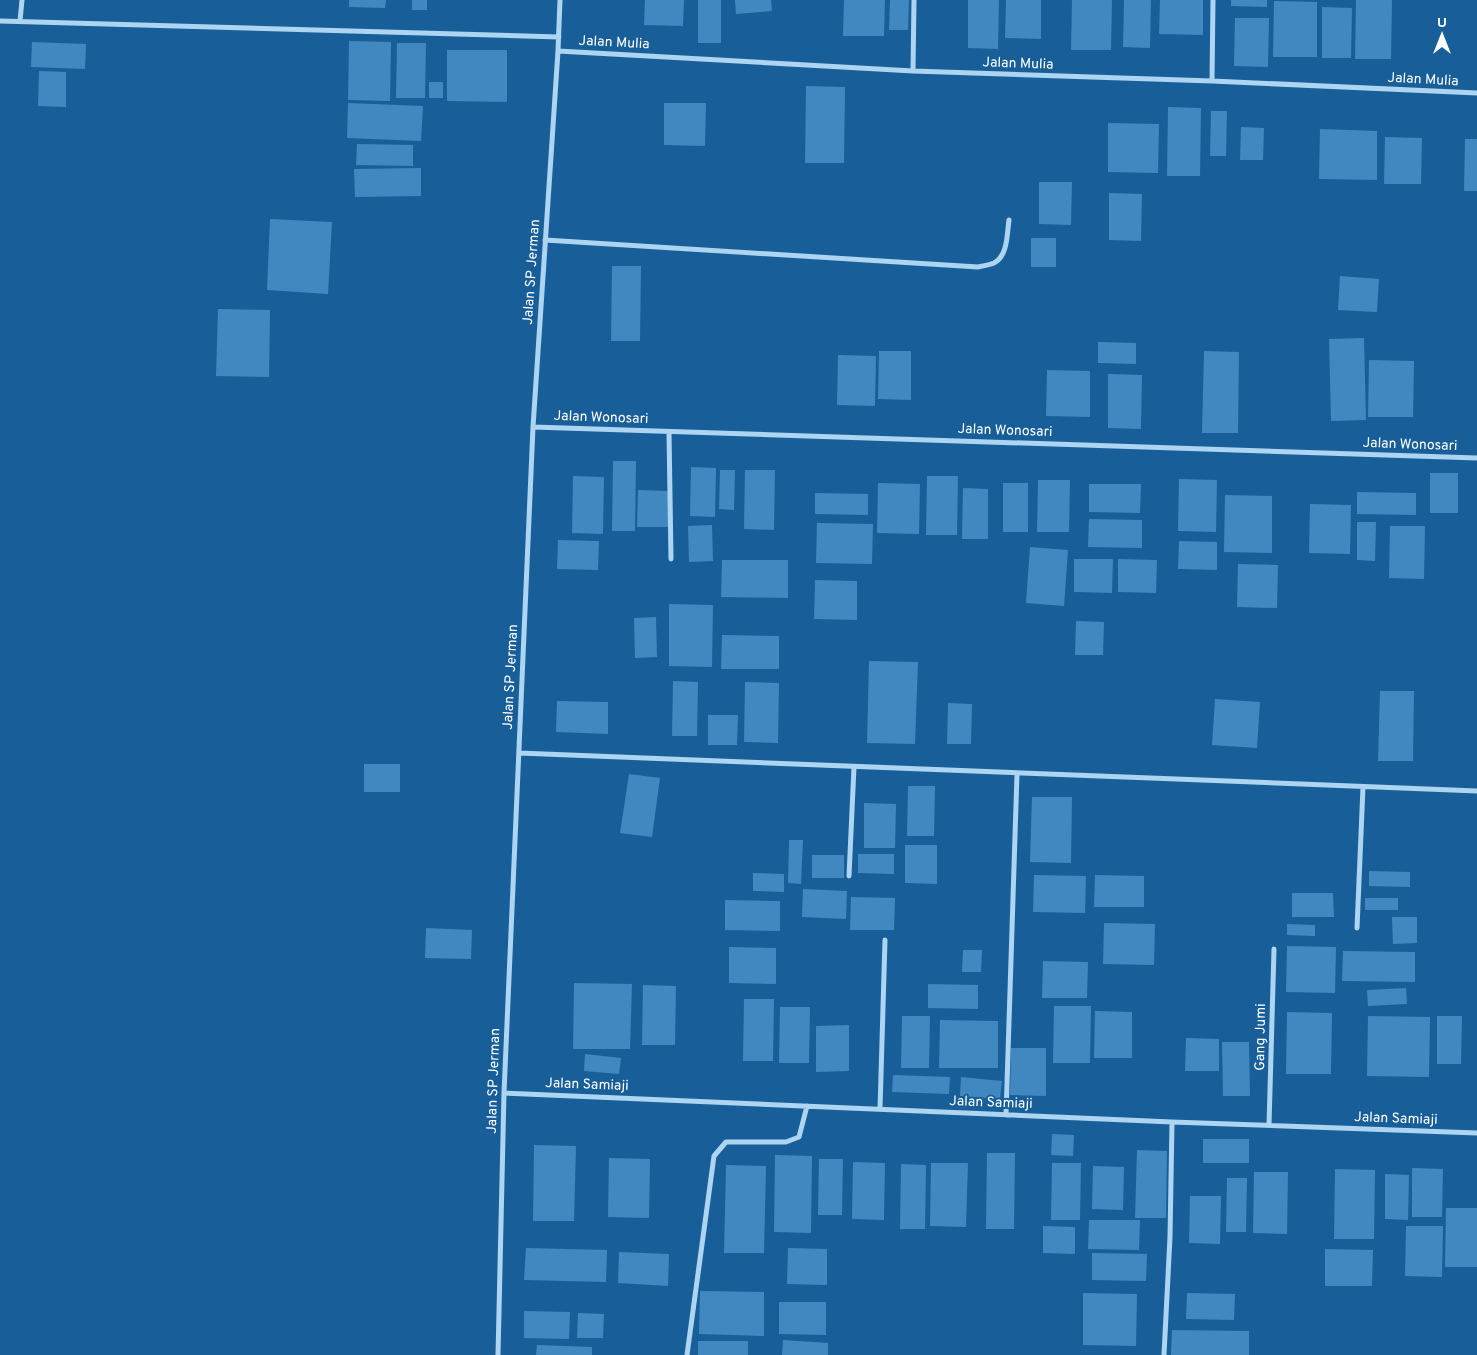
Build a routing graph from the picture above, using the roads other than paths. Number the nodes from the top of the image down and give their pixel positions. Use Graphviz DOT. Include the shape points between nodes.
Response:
graph roads {
  1 [pos="22,0"];
  2 [pos="560,0"];
  3 [pos="914,0"];
  4 [pos="1213,0"];
  5 [pos="0,21"];
  6 [pos="20,21"];
  7 [pos="558,37"];
  8 [pos="558,51"];
  9 [pos="913,72"];
  10 [pos="1212,81"];
  11 [pos="1477,94"];
  12 [pos="1009,220"];
  13 [pos="545,240"];
  14 [pos="533,427"];
  15 [pos="669,432"];
  16 [pos="1477,458"];
  17 [pos="671,559"];
  18 [pos="518,753"];
  19 [pos="854,767"];
  20 [pos="1017,774"];
  21 [pos="1363,787"];
  22 [pos="1477,791"];
  23 [pos="849,876"];
  24 [pos="1358,928"];
  25 [pos="885,940"];
  26 [pos="1274,950"];
  27 [pos="504,1093"];
  28 [pos="807,1106"];
  29 [pos="880,1109"];
  30 [pos="1006,1115"];
  31 [pos="1172,1122"];
  32 [pos="1269,1125"];
  33 [pos="1477,1133"];
  34 [pos="498,1355"];
  35 [pos="687,1355"];
  36 [pos="1164,1355"];
  1 -- 6 [label="street"];
  2 -- 7 [label="street, Jalan SP Jerman"];
  3 -- 9 [label="street"];
  4 -- 10 [label="street"];
  5 -- 6 [label="street"];
  6 -- 7 [label="street"];
  7 -- 8 [label="street, Jalan SP Jerman"];
  8 -- 9 [label="street, Jalan Mulia"];
  8 -- 13 [label="street, Jalan SP Jerman"];
  9 -- 10 [label="street, Jalan Mulia"];
  10 -- 11 [label="street, Jalan Mulia"];
  12 -- 13 [label="street" via="1000,259 978,267"];
  13 -- 14 [label="street, Jalan SP Jerman"];
  14 -- 15 [label="street, Jalan Wonosari"];
  14 -- 18 [label="street, Jalan SP Jerman"];
  15 -- 16 [label="street, Jalan Wonosari"];
  15 -- 17 [label="street"];
  18 -- 19 [label="street"];
  18 -- 27 [label="street, Jalan SP Jerman"];
  19 -- 20 [label="street"];
  19 -- 23 [label="street"];
  20 -- 21 [label="street"];
  20 -- 30 [label="street"];
  21 -- 22 [label="street"];
  21 -- 24 [label="street"];
  25 -- 29 [label="street"];
  26 -- 32 [label="street, Gang Jumi"];
  27 -- 28 [label="street, Jalan Samiaji"];
  27 -- 34 [label="street, Jalan SP Jerman"];
  28 -- 29 [label="street, Jalan Samiaji"];
  28 -- 35 [label="street" via="799,1137 786,1142 726,1142 714,1156"];
  29 -- 30 [label="street, Jalan Samiaji"];
  30 -- 31 [label="street, Jalan Samiaji"];
  31 -- 32 [label="street, Jalan Samiaji"];
  31 -- 36 [label="street"];
  32 -- 33 [label="street, Jalan Samiaji"];
}
